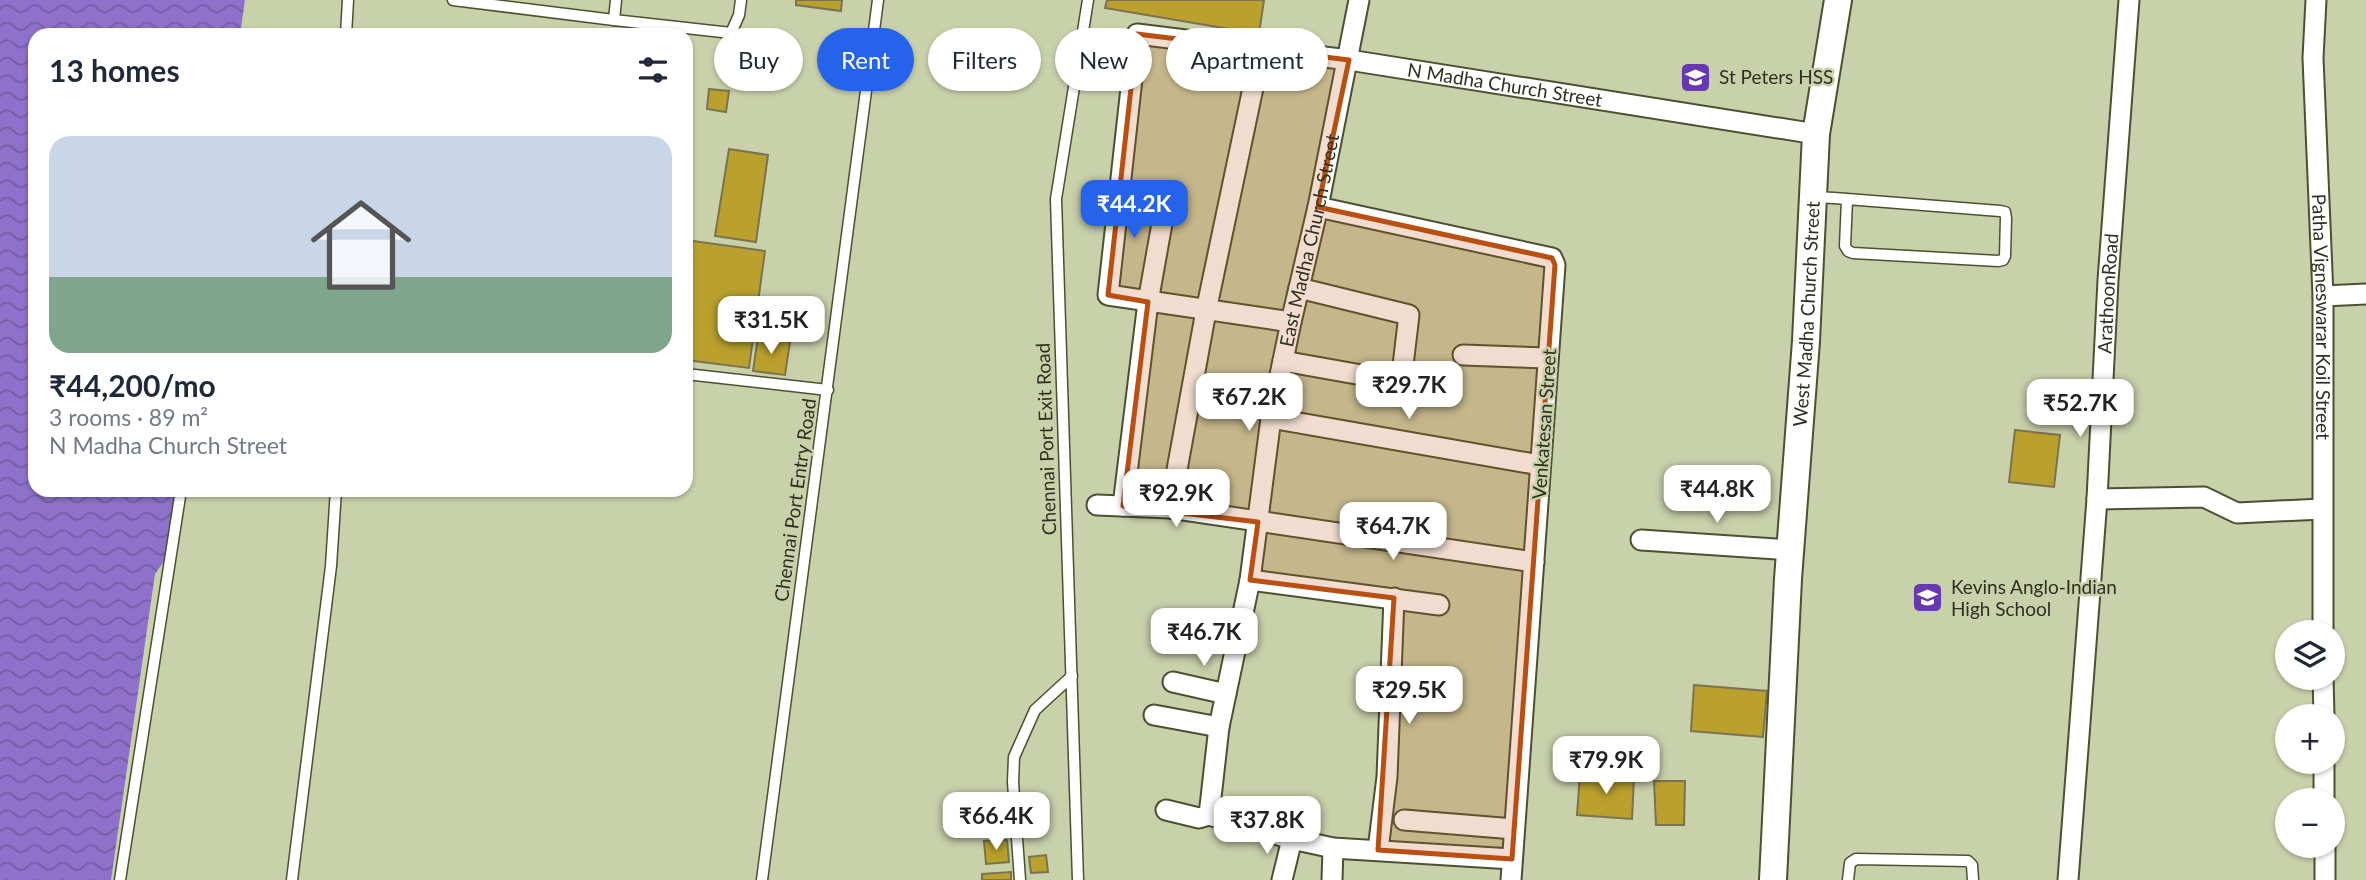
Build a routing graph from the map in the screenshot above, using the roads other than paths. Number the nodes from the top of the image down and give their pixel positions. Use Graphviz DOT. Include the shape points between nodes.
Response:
graph roads {
  1 [pos="348,0"];
  2 [pos="453,0"];
  3 [pos="616,0"];
  4 [pos="741,0"];
  5 [pos="878,0"];
  6 [pos="1088,0"];
  7 [pos="1359,0"];
  8 [pos="1838,0"];
  9 [pos="2129,0"];
  10 [pos="2316,0"];
  11 [pos="468,1"];
  12 [pos="614,20"];
  13 [pos="346,28"];
  14 [pos="686,28"];
  15 [pos="693,29"];
  16 [pos="1166,38"];
  17 [pos="1328,58"];
  18 [pos="1349,60"];
  19 [pos="1252,91"];
  20 [pos="1816,134"];
  21 [pos="1814,197"];
  22 [pos="1847,200"];
  23 [pos="1318,207"];
  24 [pos="1163,218"];
  25 [pos="1299,288"];
  26 [pos="2366,294"];
  27 [pos="2323,296"];
  28 [pos="1148,302"];
  29 [pos="1206,311"];
  30 [pos="1291,322"];
  31 [pos="1463,355"];
  32 [pos="1548,358"];
  33 [pos="1283,361"];
  34 [pos="693,375"];
  35 [pos="828,390"];
  36 [pos="1271,418"];
  37 [pos="1540,465"];
  38 [pos="180,497"];
  39 [pos="336,497"];
  40 [pos="2097,499"];
  41 [pos="1097,505"];
  42 [pos="1123,506"];
  43 [pos="1170,508"];
  44 [pos="2322,509"];
  45 [pos="1258,522"];
  46 [pos="1641,540"];
  47 [pos="1790,550"];
  48 [pos="1534,562"];
  49 [pos="1250,580"];
  50 [pos="1395,598"];
  51 [pos="1439,605"];
  52 [pos="2323,620"];
  53 [pos="1072,676"];
  54 [pos="1173,682"];
  55 [pos="1226,694"];
  56 [pos="1154,715"];
  57 [pos="1219,727"];
  58 [pos="1166,810"];
  59 [pos="1209,815"];
  60 [pos="1405,820"];
  61 [pos="1514,829"];
  62 [pos="1292,839"];
  63 [pos="1333,848"];
  64 [pos="1378,850"];
  65 [pos="2325,858"];
  66 [pos="1512,859"];
  67 [pos="120,880"];
  68 [pos="292,880"];
  69 [pos="762,880"];
  70 [pos="1020,880"];
  71 [pos="1078,880"];
  72 [pos="1282,880"];
  73 [pos="1332,880"];
  74 [pos="1511,880"];
  75 [pos="1773,880"];
  76 [pos="1848,880"];
  77 [pos="1973,880"];
  78 [pos="2068,880"];
  79 [pos="2325,880"];
  1 -- 13 [label="lane"];
  2 -- 11 [label="lane"];
  3 -- 12 [label="lane"];
  4 -- 15 [label="lane" via="731,33"];
  5 -- 35 [label="lane, Chennai Port Entry Road"];
  6 -- 53 [label="lane, Chennai Port Exit Road" via="1056,199"];
  7 -- 18 [label="street, East Madha Church Street"];
  8 -- 20 [label="main road, West Madha Church Street"];
  9 -- 40 [label="street, ArathoonRoad"];
  10 -- 27 [label="street, Patha Vigneswarar Koil Street" via="2314,68"];
  11 -- 12 [label="lane"];
  12 -- 14 [label="lane"];
  16 -- 28 [label="street, N Madha Church Street" via="1137,34 1108,296"];
  17 -- 18 [label="street, N Madha Church Street"];
  18 -- 20 [label="street, N Madha Church Street"];
  18 -- 23 [label="street, East Madha Church Street"];
  19 -- 29 [label="street"];
  20 -- 21 [label="main road, West Madha Church Street"];
  21 -- 22 [label="lane"];
  21 -- 47 [label="main road, West Madha Church Street"];
  22 -- 22 [label="lane" via="1847,251 1998,261 2006,256 2005,212"];
  23 -- 25 [label="street, East Madha Church Street"];
  23 -- 32 [label="street, Venkatesan Street" via="1552,258"];
  24 -- 28 [label="street"];
  25 -- 30 [label="street, East Madha Church Street"];
  25 -- 33 [label="street" via="1409,315 1401,382"];
  26 -- 27 [label="street"];
  27 -- 44 [label="street, Patha Vigneswarar Koil Street"];
  28 -- 29 [label="street, N Madha Church Street"];
  28 -- 42 [label="street"];
  29 -- 30 [label="street, N Madha Church Street"];
  29 -- 43 [label="street"];
  30 -- 33 [label="street, East Madha Church Street"];
  31 -- 32 [label="street"];
  32 -- 37 [label="street, Venkatesan Street"];
  33 -- 36 [label="street, East Madha Church Street"];
  34 -- 35 [label="lane"];
  35 -- 69 [label="lane, Chennai Port Entry Road"];
  36 -- 37 [label="street"];
  36 -- 45 [label="street, East Madha Church Street"];
  37 -- 48 [label="street, Venkatesan Street"];
  38 -- 67 [label="lane"];
  39 -- 68 [label="lane"];
  40 -- 44 [label="street" via="2204,497 2238,513"];
  40 -- 78 [label="street, ArathoonRoad"];
  41 -- 42 [label="street"];
  42 -- 43 [label="street"];
  43 -- 45 [label="street"];
  44 -- 52 [label="street, Patha Vigneswarar Koil Street"];
  45 -- 48 [label="street"];
  45 -- 49 [label="street, East Madha Church Street"];
  46 -- 47 [label="street"];
  47 -- 75 [label="main road, West Madha Church Street"];
  48 -- 61 [label="street, Venkatesan Street"];
  49 -- 50 [label="street"];
  49 -- 55 [label="street, East Madha Church Street"];
  50 -- 51 [label="street"];
  50 -- 64 [label="street" via="1387,777"];
  53 -- 70 [label="lane" via="1031,715 1014,757"];
  53 -- 71 [label="lane, Chennai Port Exit Road"];
  54 -- 55 [label="street"];
  55 -- 57 [label="street, East Madha Church Street"];
  56 -- 57 [label="street"];
  57 -- 59 [label="street, East Madha Church Street"];
  58 -- 59 [label="street" via="1199,818"];
  59 -- 62 [label="street"];
  60 -- 61 [label="street"];
  61 -- 66 [label="street, Venkatesan Street"];
  62 -- 63 [label="street"];
  62 -- 72 [label="street"];
  63 -- 64 [label="street"];
  63 -- 73 [label="street"];
  64 -- 66 [label="street"];
  65 -- 79 [label="street"];
  66 -- 74 [label="street, Venkatesan Street"];
  76 -- 77 [label="lane" via="1850,863 1856,859 1968,861"];
}
